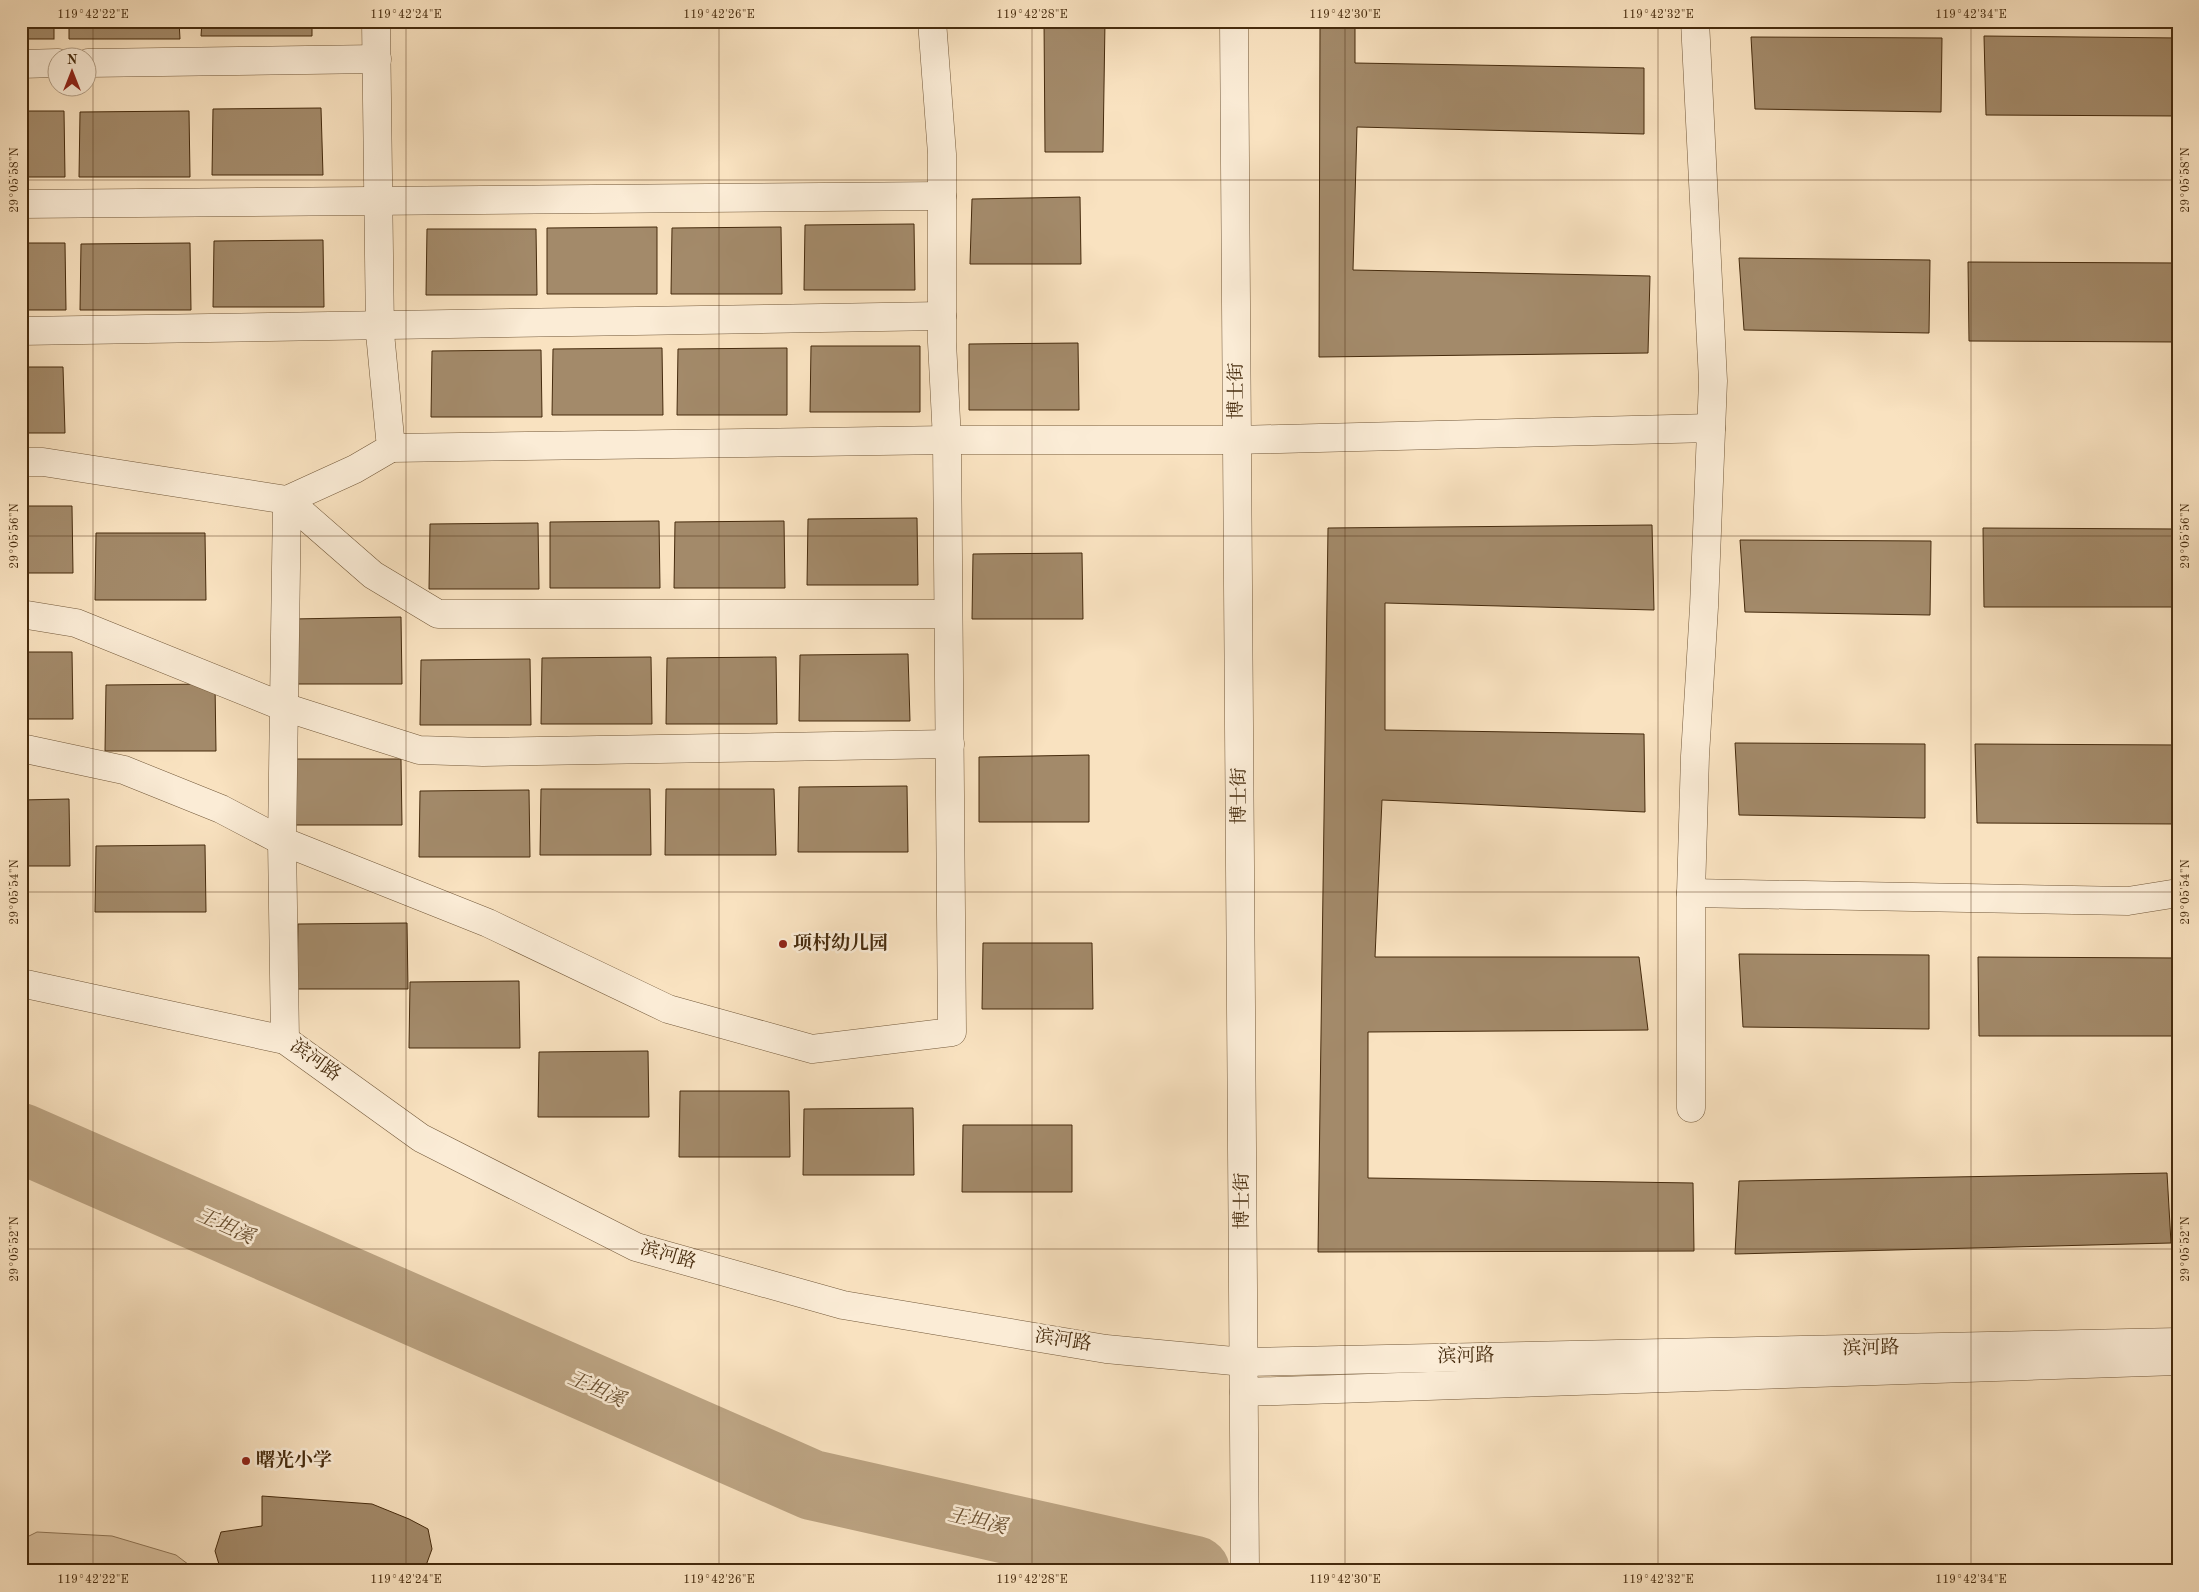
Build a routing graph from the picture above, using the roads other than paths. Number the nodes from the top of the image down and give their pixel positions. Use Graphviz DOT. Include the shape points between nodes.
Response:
graph roads {
  1 [pos="376,21"];
  2 [pos="932,21"];
  3 [pos="1234,21"];
  4 [pos="1695,21"];
  5 [pos="377,59"];
  6 [pos="98,63"];
  7 [pos="21,64"];
  8 [pos="48,64"];
  9 [pos="942,196"];
  10 [pos="378,201"];
  11 [pos="21,204"];
  12 [pos="942,316"];
  13 [pos="380,325"];
  14 [pos="21,331"];
  15 [pos="1711,428"];
  16 [pos="947,440"];
  17 [pos="1238,440"];
  18 [pos="391,448"];
  19 [pos="21,462"];
  20 [pos="286,500"];
  21 [pos="21,614"];
  22 [pos="948,614"];
  23 [pos="284,707"];
  24 [pos="950,744"];
  25 [pos="21,748"];
  26 [pos="282,841"];
  27 [pos="1692,893"];
  28 [pos="2178,893"];
  29 [pos="21,983"];
  30 [pos="285,1040"];
  31 [pos="1692,1108"];
  32 [pos="2178,1342"];
  33 [pos="2178,1361"];
  34 [pos="1244,1362"];
  35 [pos="1244,1402"];
  36 [pos="1245,1571"];
  1 -- 5 [label="street"];
  2 -- 9 [label="street"];
  3 -- 17 [label="street, 博士街"];
  4 -- 15 [label="street" via="1713,381"];
  5 -- 6 [label="street"];
  5 -- 10 [label="street"];
  7 -- 8 [label="street"];
  9 -- 10 [label="street"];
  9 -- 12 [label="street"];
  10 -- 11 [label="street"];
  10 -- 13 [label="street"];
  12 -- 13 [label="street"];
  12 -- 16 [label="street"];
  13 -- 14 [label="street"];
  13 -- 18 [label="street"];
  15 -- 17 [label="street"];
  15 -- 27 [label="street" via="1695,756"];
  16 -- 17 [label="street"];
  16 -- 18 [label="street"];
  16 -- 22 [label="street"];
  17 -- 34 [label="street, 博士街"];
  18 -- 20 [label="street" via="355,469"];
  19 -- 20 [label="street" via="43,462"];
  20 -- 22 [label="street" via="373,574 438,614"];
  20 -- 23 [label="street"];
  21 -- 23 [label="street" via="76,623"];
  22 -- 24 [label="street"];
  23 -- 24 [label="street" via="420,750 483,752"];
  23 -- 26 [label="street"];
  24 -- 26 [label="street" via="952,1032 812,1049 668,1009 488,923"];
  25 -- 26 [label="street" via="124,770 221,809"];
  26 -- 30 [label="street"];
  27 -- 28 [label="street" via="2128,901"];
  27 -- 31 [label="street"];
  29 -- 30 [label="street, 滨河路"];
  30 -- 34 [label="street, 滨河路" via="421,1138 636,1247 843,1305 1106,1349"];
  32 -- 34 [label="street, 滨河路"];
  33 -- 35 [label="street"];
  34 -- 35 [label="street, 博士街"];
  35 -- 36 [label="street, 博士街"];
}
